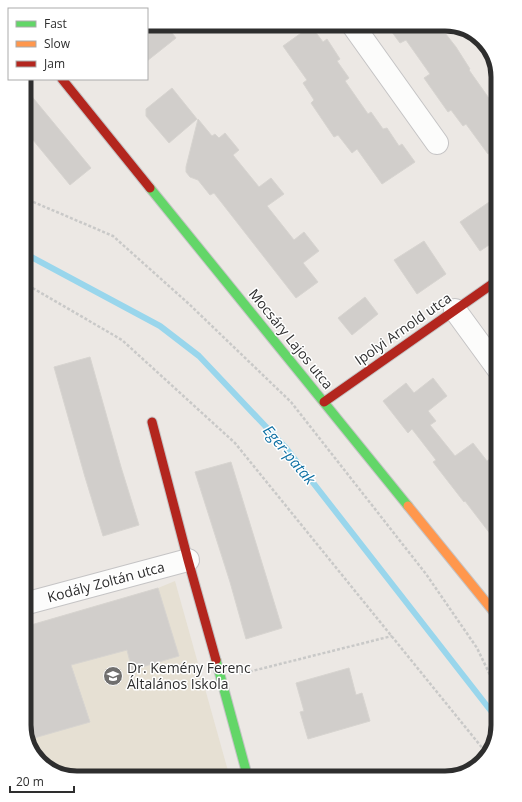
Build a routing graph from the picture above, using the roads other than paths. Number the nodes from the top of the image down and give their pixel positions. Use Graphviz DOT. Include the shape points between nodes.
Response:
graph roads {
  1 [pos="357,31"];
  2 [pos="63,80"];
  3 [pos="437,143"];
  4 [pos="491,285"];
  5 [pos="455,310"];
  6 [pos="491,359"];
  7 [pos="324,402"];
  8 [pos="152,422"];
  9 [pos="188,560"];
  10 [pos="31,602"];
  11 [pos="491,608"];
  12 [pos="246,771"];
  1 -- 3 [label="street"];
  2 -- 7 [label="street, Mocsáry Lajos utca"];
  4 -- 5 [label="street, Ipolyi Arnold utca"];
  5 -- 6 [label="street"];
  5 -- 7 [label="street, Ipolyi Arnold utca"];
  7 -- 11 [label="street, Mocsáry Lajos utca"];
  8 -- 9 [label="street"];
  9 -- 10 [label="street, Kodály Zoltán utca"];
  9 -- 12 [label="street"];
}
